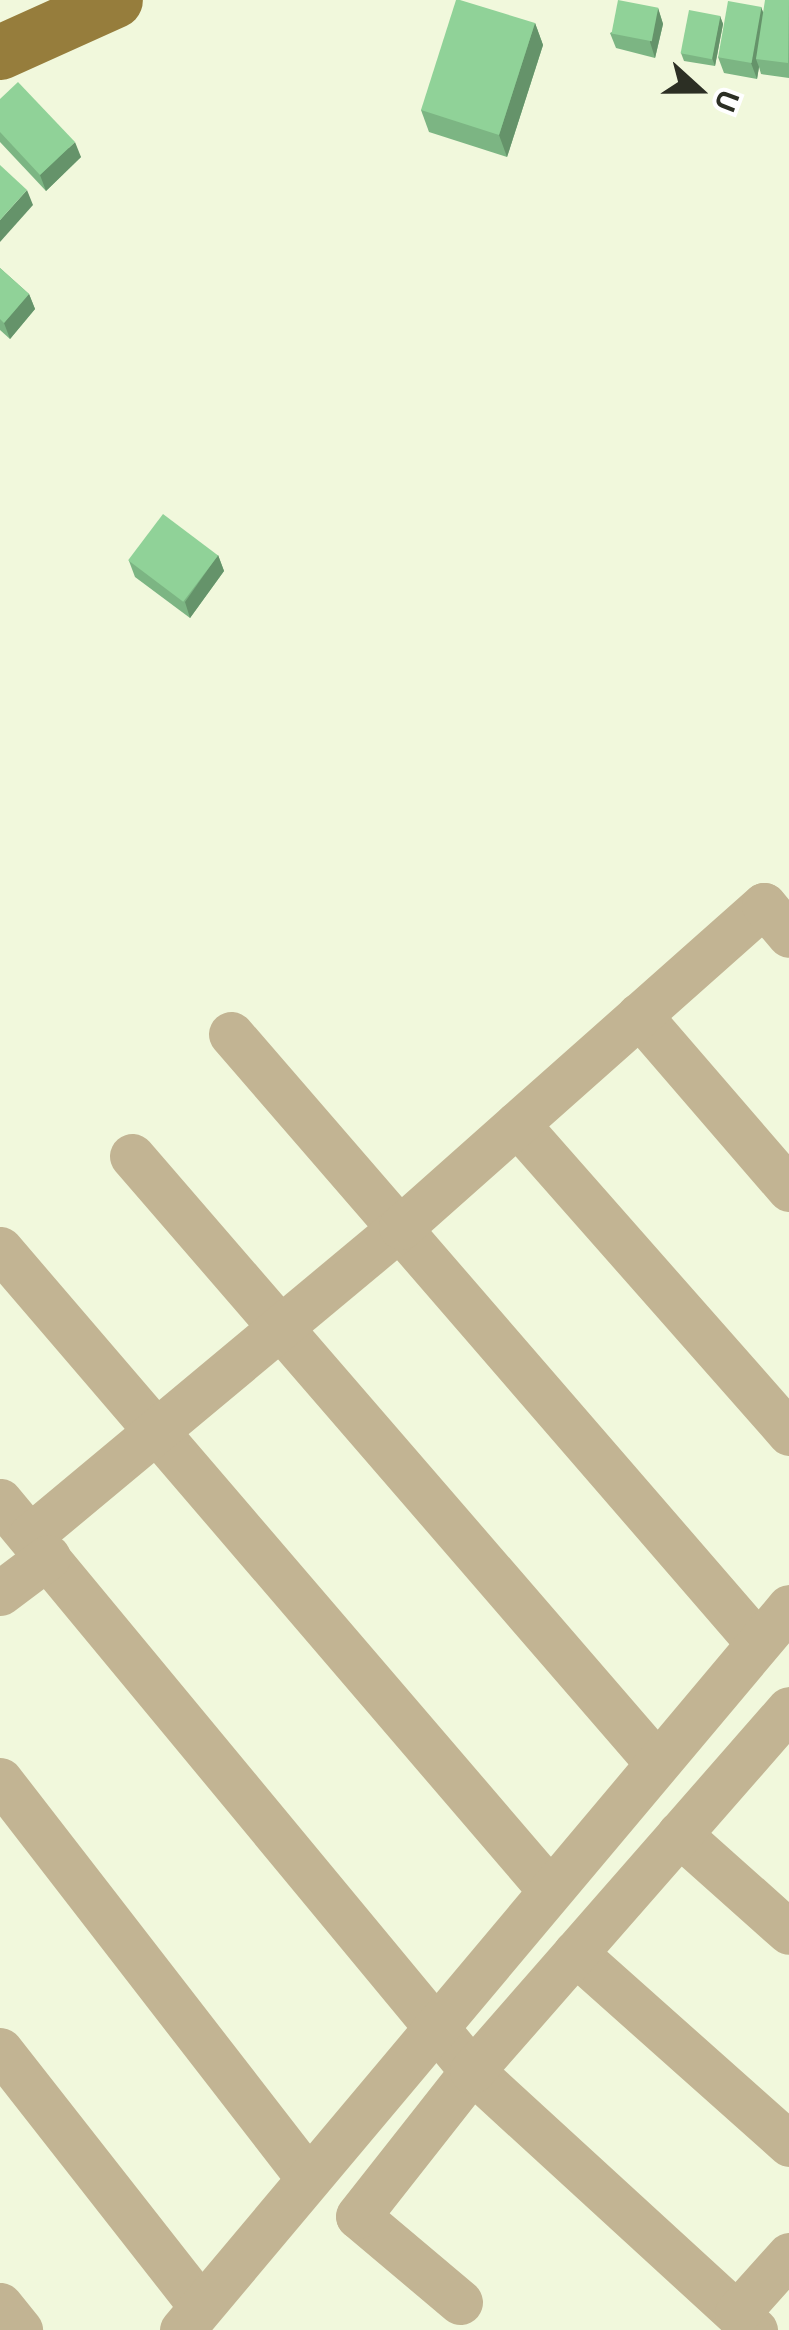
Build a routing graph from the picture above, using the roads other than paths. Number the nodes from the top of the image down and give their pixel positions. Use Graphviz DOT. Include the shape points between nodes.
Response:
graph roads {
  1 [pos="115,0"];
  2 [pos="0,52"];
  3 [pos="781,908"];
  4 [pos="640,1015"];
  5 [pos="231,1034"];
  6 [pos="517,1124"];
  7 [pos="132,1156"];
  8 [pos="789,1190"];
  9 [pos="401,1227"];
  10 [pos="0,1249"];
  11 [pos="280,1326"];
  12 [pos="159,1428"];
  13 [pos="789,1432"];
  14 [pos="0,1501"];
  15 [pos="39,1547"];
  16 [pos="0,1593"];
  17 [pos="789,1608"];
  18 [pos="758,1644"];
  19 [pos="788,1712"];
  20 [pos="656,1762"];
  21 [pos="0,1780"];
  22 [pos="679,1834"];
  23 [pos="548,1888"];
  24 [pos="789,1932"];
  25 [pos="575,1953"];
  26 [pos="436,2022"];
  27 [pos="0,2050"];
  28 [pos="472,2071"];
  29 [pos="789,2144"];
  30 [pos="308,2178"];
  31 [pos="789,2254"];
  32 [pos="460,2302"];
  33 [pos="0,2305"];
  34 [pos="192,2318"];
  35 [pos="746,2321"];
  36 [pos="20,2330"];
  1 -- 2 [label="main road"];
  3 -- 4 [label="street"];
  4 -- 6 [label="street"];
  4 -- 8 [label="street"];
  5 -- 9 [label="street"];
  6 -- 9 [label="street"];
  6 -- 13 [label="street"];
  7 -- 11 [label="street"];
  9 -- 11 [label="street"];
  9 -- 18 [label="street"];
  10 -- 12 [label="street"];
  11 -- 12 [label="street"];
  11 -- 20 [label="street"];
  12 -- 15 [label="street"];
  12 -- 23 [label="street"];
  14 -- 15 [label="street"];
  15 -- 16 [label="street"];
  15 -- 26 [label="street"];
  17 -- 18 [label="street"];
  18 -- 20 [label="street"];
  19 -- 22 [label="street"];
  20 -- 23 [label="street"];
  21 -- 30 [label="street"];
  22 -- 24 [label="street"];
  22 -- 25 [label="street"];
  23 -- 26 [label="street"];
  25 -- 28 [label="street"];
  25 -- 29 [label="street"];
  26 -- 28 [label="street"];
  26 -- 30 [label="street"];
  27 -- 34 [label="street"];
  28 -- 32 [label="street" via="358,2216"];
  28 -- 35 [label="street"];
  30 -- 34 [label="street"];
  31 -- 35 [label="street"];
  33 -- 36 [label="street"];
}
